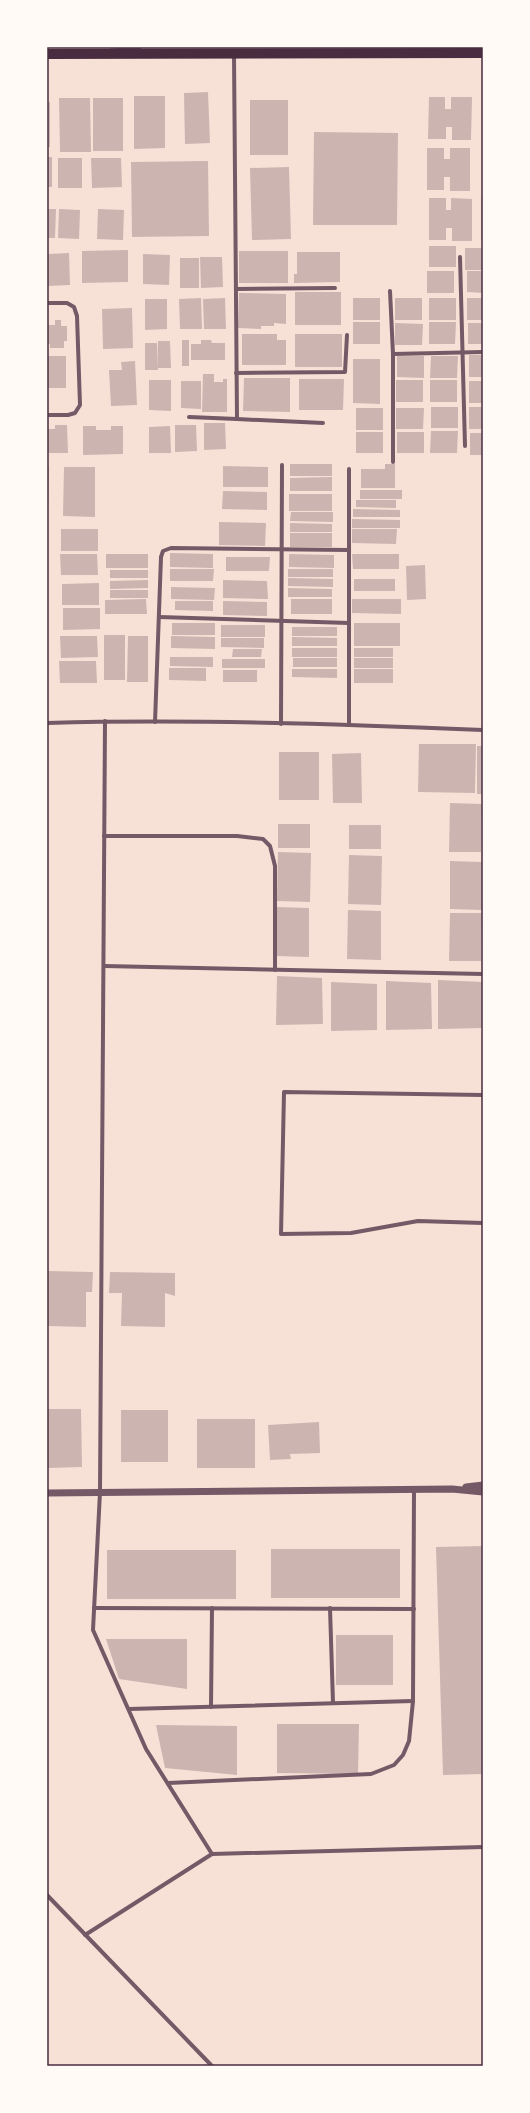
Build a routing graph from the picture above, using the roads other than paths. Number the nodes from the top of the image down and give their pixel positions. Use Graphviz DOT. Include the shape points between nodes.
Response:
graph roads {
  1 [pos="111,47"];
  2 [pos="477,51"];
  3 [pos="47,54"];
  4 [pos="217,54"];
  5 [pos="234,54"];
  6 [pos="460,257"];
  7 [pos="335,288"];
  8 [pos="236,289"];
  9 [pos="390,291"];
  10 [pos="47,303"];
  11 [pos="347,335"];
  12 [pos="462,352"];
  13 [pos="483,352"];
  14 [pos="392,354"];
  15 [pos="236,373"];
  16 [pos="47,415"];
  17 [pos="189,417"];
  18 [pos="237,419"];
  19 [pos="323,422"];
  20 [pos="465,446"];
  21 [pos="392,462"];
  22 [pos="282,466"];
  23 [pos="349,469"];
  24 [pos="281,549"];
  25 [pos="349,550"];
  26 [pos="159,617"];
  27 [pos="281,621"];
  28 [pos="349,623"];
  29 [pos="105,722"];
  30 [pos="155,722"];
  31 [pos="47,723"];
  32 [pos="281,724"];
  33 [pos="349,725"];
  34 [pos="483,730"];
  35 [pos="104,836"];
  36 [pos="104,966"];
  37 [pos="275,970"];
  38 [pos="483,974"];
  39 [pos="483,1096"];
  40 [pos="483,1223"];
  41 [pos="483,1485"];
  42 [pos="452,1489"];
  43 [pos="414,1490"];
  44 [pos="100,1492"];
  45 [pos="483,1492"];
  46 [pos="47,1493"];
  47 [pos="94,1608"];
  48 [pos="212,1608"];
  49 [pos="330,1608"];
  50 [pos="414,1609"];
  51 [pos="413,1701"];
  52 [pos="333,1703"];
  53 [pos="211,1707"];
  54 [pos="129,1709"];
  55 [pos="168,1783"];
  56 [pos="483,1847"];
  57 [pos="212,1854"];
  58 [pos="47,1895"];
  59 [pos="85,1935"];
  60 [pos="212,2066"];
  1 -- 4 [label="lane"];
  2 -- 5 [label="main road"];
  3 -- 4 [label="main road"];
  4 -- 5 [label="main road"];
  5 -- 8 [label="street"];
  6 -- 12 [label="street"];
  7 -- 8 [label="street"];
  8 -- 15 [label="street"];
  9 -- 14 [label="street"];
  10 -- 16 [label="street" via="67,303 74,307 77,316 80,405 75,413"];
  11 -- 15 [label="street" via="345,372"];
  12 -- 13 [label="street"];
  12 -- 14 [label="street"];
  12 -- 20 [label="street"];
  14 -- 21 [label="street"];
  15 -- 18 [label="street"];
  17 -- 18 [label="street"];
  18 -- 19 [label="street"];
  22 -- 24 [label="street"];
  23 -- 25 [label="street"];
  24 -- 25 [label="street"];
  24 -- 26 [label="street" via="171,548 163,551"];
  24 -- 27 [label="street"];
  25 -- 28 [label="street"];
  26 -- 27 [label="street"];
  26 -- 30 [label="street"];
  27 -- 28 [label="street"];
  27 -- 32 [label="street"];
  28 -- 33 [label="street"];
  29 -- 30 [label="street"];
  29 -- 31 [label="street"];
  29 -- 35 [label="street"];
  30 -- 32 [label="street"];
  32 -- 33 [label="street"];
  33 -- 34 [label="street"];
  35 -- 36 [label="street"];
  35 -- 37 [label="street" via="237,836 263,839 270,846 275,866"];
  36 -- 37 [label="street"];
  36 -- 44 [label="street"];
  37 -- 38 [label="street"];
  39 -- 40 [label="street" via="284,1092 281,1234 351,1233 418,1220"];
  41 -- 42 [label="street"];
  42 -- 43 [label="street"];
  42 -- 45 [label="street"];
  43 -- 44 [label="street"];
  43 -- 50 [label="street"];
  44 -- 46 [label="street"];
  44 -- 47 [label="street"];
  47 -- 48 [label="street"];
  47 -- 54 [label="street" via="93,1630"];
  48 -- 49 [label="street"];
  48 -- 53 [label="street"];
  49 -- 50 [label="street"];
  49 -- 52 [label="street"];
  50 -- 51 [label="street"];
  51 -- 52 [label="street"];
  51 -- 55 [label="street" via="409,1741 402,1755 394,1765 371,1774"];
  52 -- 53 [label="street"];
  53 -- 54 [label="street"];
  54 -- 55 [label="street" via="146,1749"];
  55 -- 57 [label="street"];
  56 -- 57 [label="street"];
  57 -- 59 [label="street"];
  58 -- 59 [label="street"];
  59 -- 60 [label="street"];
}
